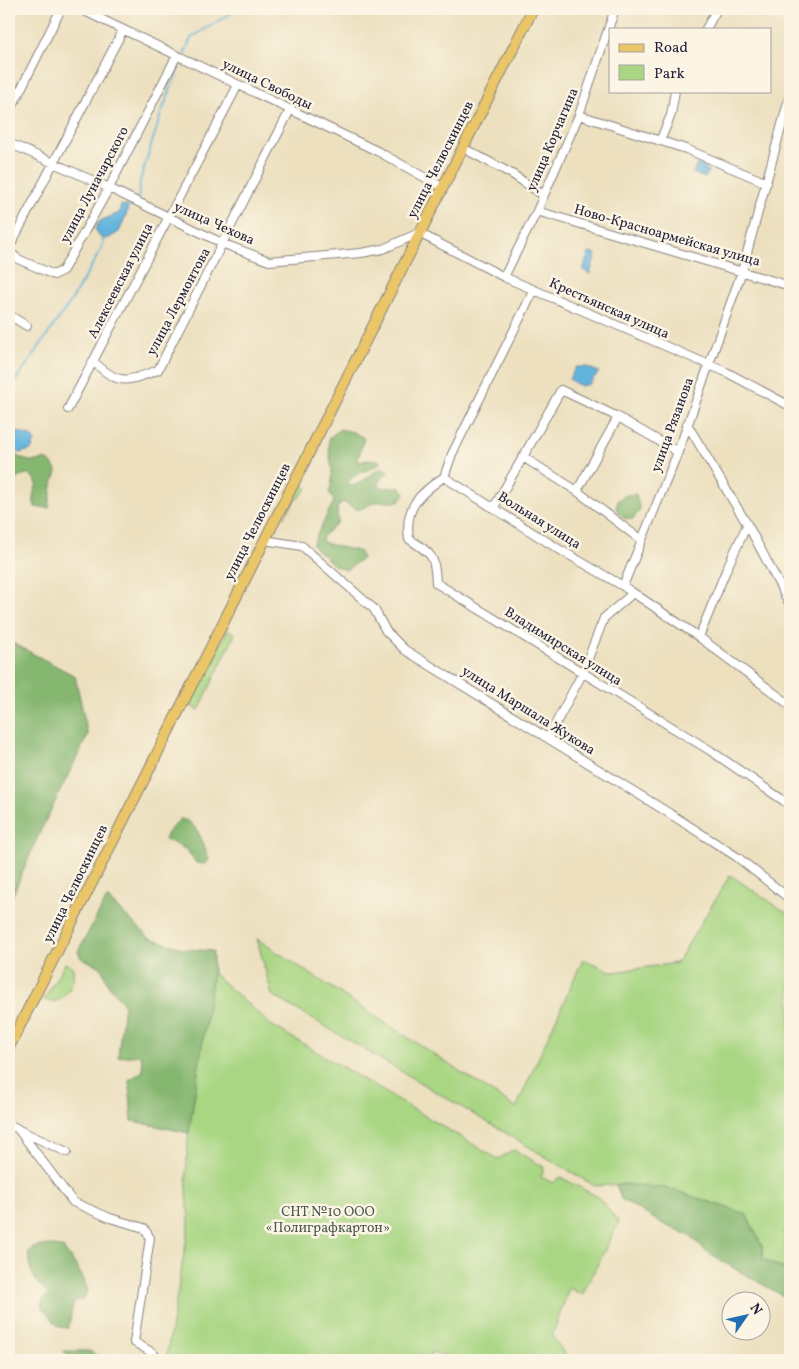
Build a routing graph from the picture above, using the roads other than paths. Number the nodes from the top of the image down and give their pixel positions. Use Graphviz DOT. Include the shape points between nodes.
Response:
graph roads {
  1 [pos="61,9"];
  2 [pos="80,9"];
  3 [pos="533,9"];
  4 [pos="615,9"];
  5 [pos="717,9"];
  6 [pos="744,9"];
  7 [pos="787,9"];
  8 [pos="707,28"];
  9 [pos="123,30"];
  10 [pos="177,56"];
  11 [pos="238,85"];
  12 [pos="675,92"];
  13 [pos="790,95"];
  14 [pos="290,110"];
  15 [pos="9,113"];
  16 [pos="579,115"];
  17 [pos="660,140"];
  18 [pos="9,143"];
  19 [pos="463,148"];
  20 [pos="52,163"];
  21 [pos="767,182"];
  22 [pos="442,187"];
  23 [pos="109,188"];
  24 [pos="543,195"];
  25 [pos="537,210"];
  26 [pos="168,217"];
  27 [pos="419,233"];
  28 [pos="224,244"];
  29 [pos="9,250"];
  30 [pos="742,271"];
  31 [pos="504,277"];
  32 [pos="790,286"];
  33 [pos="534,290"];
  34 [pos="9,315"];
  35 [pos="27,326"];
  36 [pos="93,361"];
  37 [pos="707,365"];
  38 [pos="790,406"];
  39 [pos="68,409"];
  40 [pos="618,417"];
  41 [pos="687,424"];
  42 [pos="678,452"];
  43 [pos="523,457"];
  44 [pos="444,477"];
  45 [pos="577,491"];
  46 [pos="494,507"];
  47 [pos="748,525"];
  48 [pos="264,540"];
  49 [pos="641,540"];
  50 [pos="623,586"];
  51 [pos="632,594"];
  52 [pos="790,605"];
  53 [pos="699,637"];
  54 [pos="582,674"];
  55 [pos="790,705"];
  56 [pos="548,738"];
  57 [pos="790,805"];
  58 [pos="790,899"];
  59 [pos="9,1047"];
  60 [pos="9,1124"];
  61 [pos="18,1129"];
  62 [pos="67,1152"];
  63 [pos="158,1360"];
  1 -- 15 [label="street"];
  2 -- 9 [label="street, улица Свободы"];
  3 -- 19 [label="main road, улица Челюскинцев"];
  4 -- 16 [label="street, улица Корчагина"];
  5 -- 8 [label="street"];
  6 -- 7 [label="street"];
  9 -- 10 [label="street, улица Свободы"];
  9 -- 20 [label="street"];
  10 -- 11 [label="street, улица Свободы"];
  10 -- 23 [label="street, улица Луначарского"];
  11 -- 14 [label="street, улица Свободы"];
  11 -- 26 [label="street, Алексеевская улица"];
  12 -- 17 [label="street"];
  13 -- 21 [label="street, улица Рязанова"];
  14 -- 22 [label="street, улица Свободы" via="379,152"];
  14 -- 28 [label="street, улица Лермонтова"];
  16 -- 17 [label="street"];
  16 -- 24 [label="street, улица Корчагина"];
  17 -- 21 [label="street"];
  18 -- 20 [label="street, улица Чехова"];
  19 -- 22 [label="main road, улица Челюскинцев"];
  19 -- 24 [label="street"];
  20 -- 23 [label="street, улица Чехова"];
  20 -- 29 [label="street"];
  21 -- 30 [label="street, улица Рязанова"];
  22 -- 27 [label="main road, улица Челюскинцев"];
  23 -- 26 [label="street, улица Чехова"];
  23 -- 29 [label="street, улица Луначарского" via="59,274 41,270"];
  24 -- 25 [label="street, улица Корчагина"];
  25 -- 30 [label="street, Ново-Красноармейская улица"];
  25 -- 31 [label="street, улица Корчагина"];
  26 -- 28 [label="street, улица Чехова"];
  26 -- 36 [label="street, Алексеевская улица"];
  27 -- 28 [label="street, улица Чехова" via="383,249 269,261"];
  27 -- 31 [label="street, Крестьянская улица"];
  27 -- 48 [label="main road, улица Челюскинцев"];
  28 -- 36 [label="street, улица Лермонтова" via="158,370 130,381 109,376"];
  30 -- 32 [label="street, Ново-Красноармейская улица"];
  30 -- 37 [label="street, улица Рязанова"];
  31 -- 33 [label="street, Крестьянская улица"];
  33 -- 37 [label="street, Крестьянская улица"];
  33 -- 44 [label="street" via="452,454"];
  34 -- 35 [label="street"];
  36 -- 39 [label="street, Алексеевская улица"];
  37 -- 38 [label="street, Крестьянская улица"];
  37 -- 41 [label="street, улица Рязанова"];
  40 -- 42 [label="street"];
  40 -- 43 [label="street" via="561,390"];
  40 -- 45 [label="street"];
  41 -- 42 [label="street, улица Рязанова"];
  41 -- 47 [label="street"];
  42 -- 49 [label="street, улица Рязанова"];
  43 -- 45 [label="street"];
  43 -- 46 [label="street"];
  44 -- 46 [label="street, Вольная улица"];
  44 -- 54 [label="street, Владимирская улица" via="425,490 412,507 406,523 409,539 427,551 435,562 436,583"];
  45 -- 49 [label="street"];
  46 -- 50 [label="street, Вольная улица"];
  47 -- 52 [label="street"];
  47 -- 53 [label="street"];
  48 -- 56 [label="street, улица Маршала Жукова" via="302,546 374,609 386,631 405,650"];
  48 -- 59 [label="main road, улица Челюскинцев"];
  49 -- 50 [label="street, улица Рязанова"];
  50 -- 51 [label="street"];
  51 -- 53 [label="street"];
  51 -- 54 [label="street" via="604,618"];
  53 -- 55 [label="street"];
  54 -- 56 [label="street"];
  54 -- 57 [label="street, Владимирская улица" via="711,751"];
  56 -- 58 [label="street, улица Маршала Жукова" via="737,857"];
  60 -- 61 [label="street"];
  61 -- 62 [label="street"];
  61 -- 63 [label="street" via="73,1202 144,1228 150,1238 134,1342 153,1352"];
}
